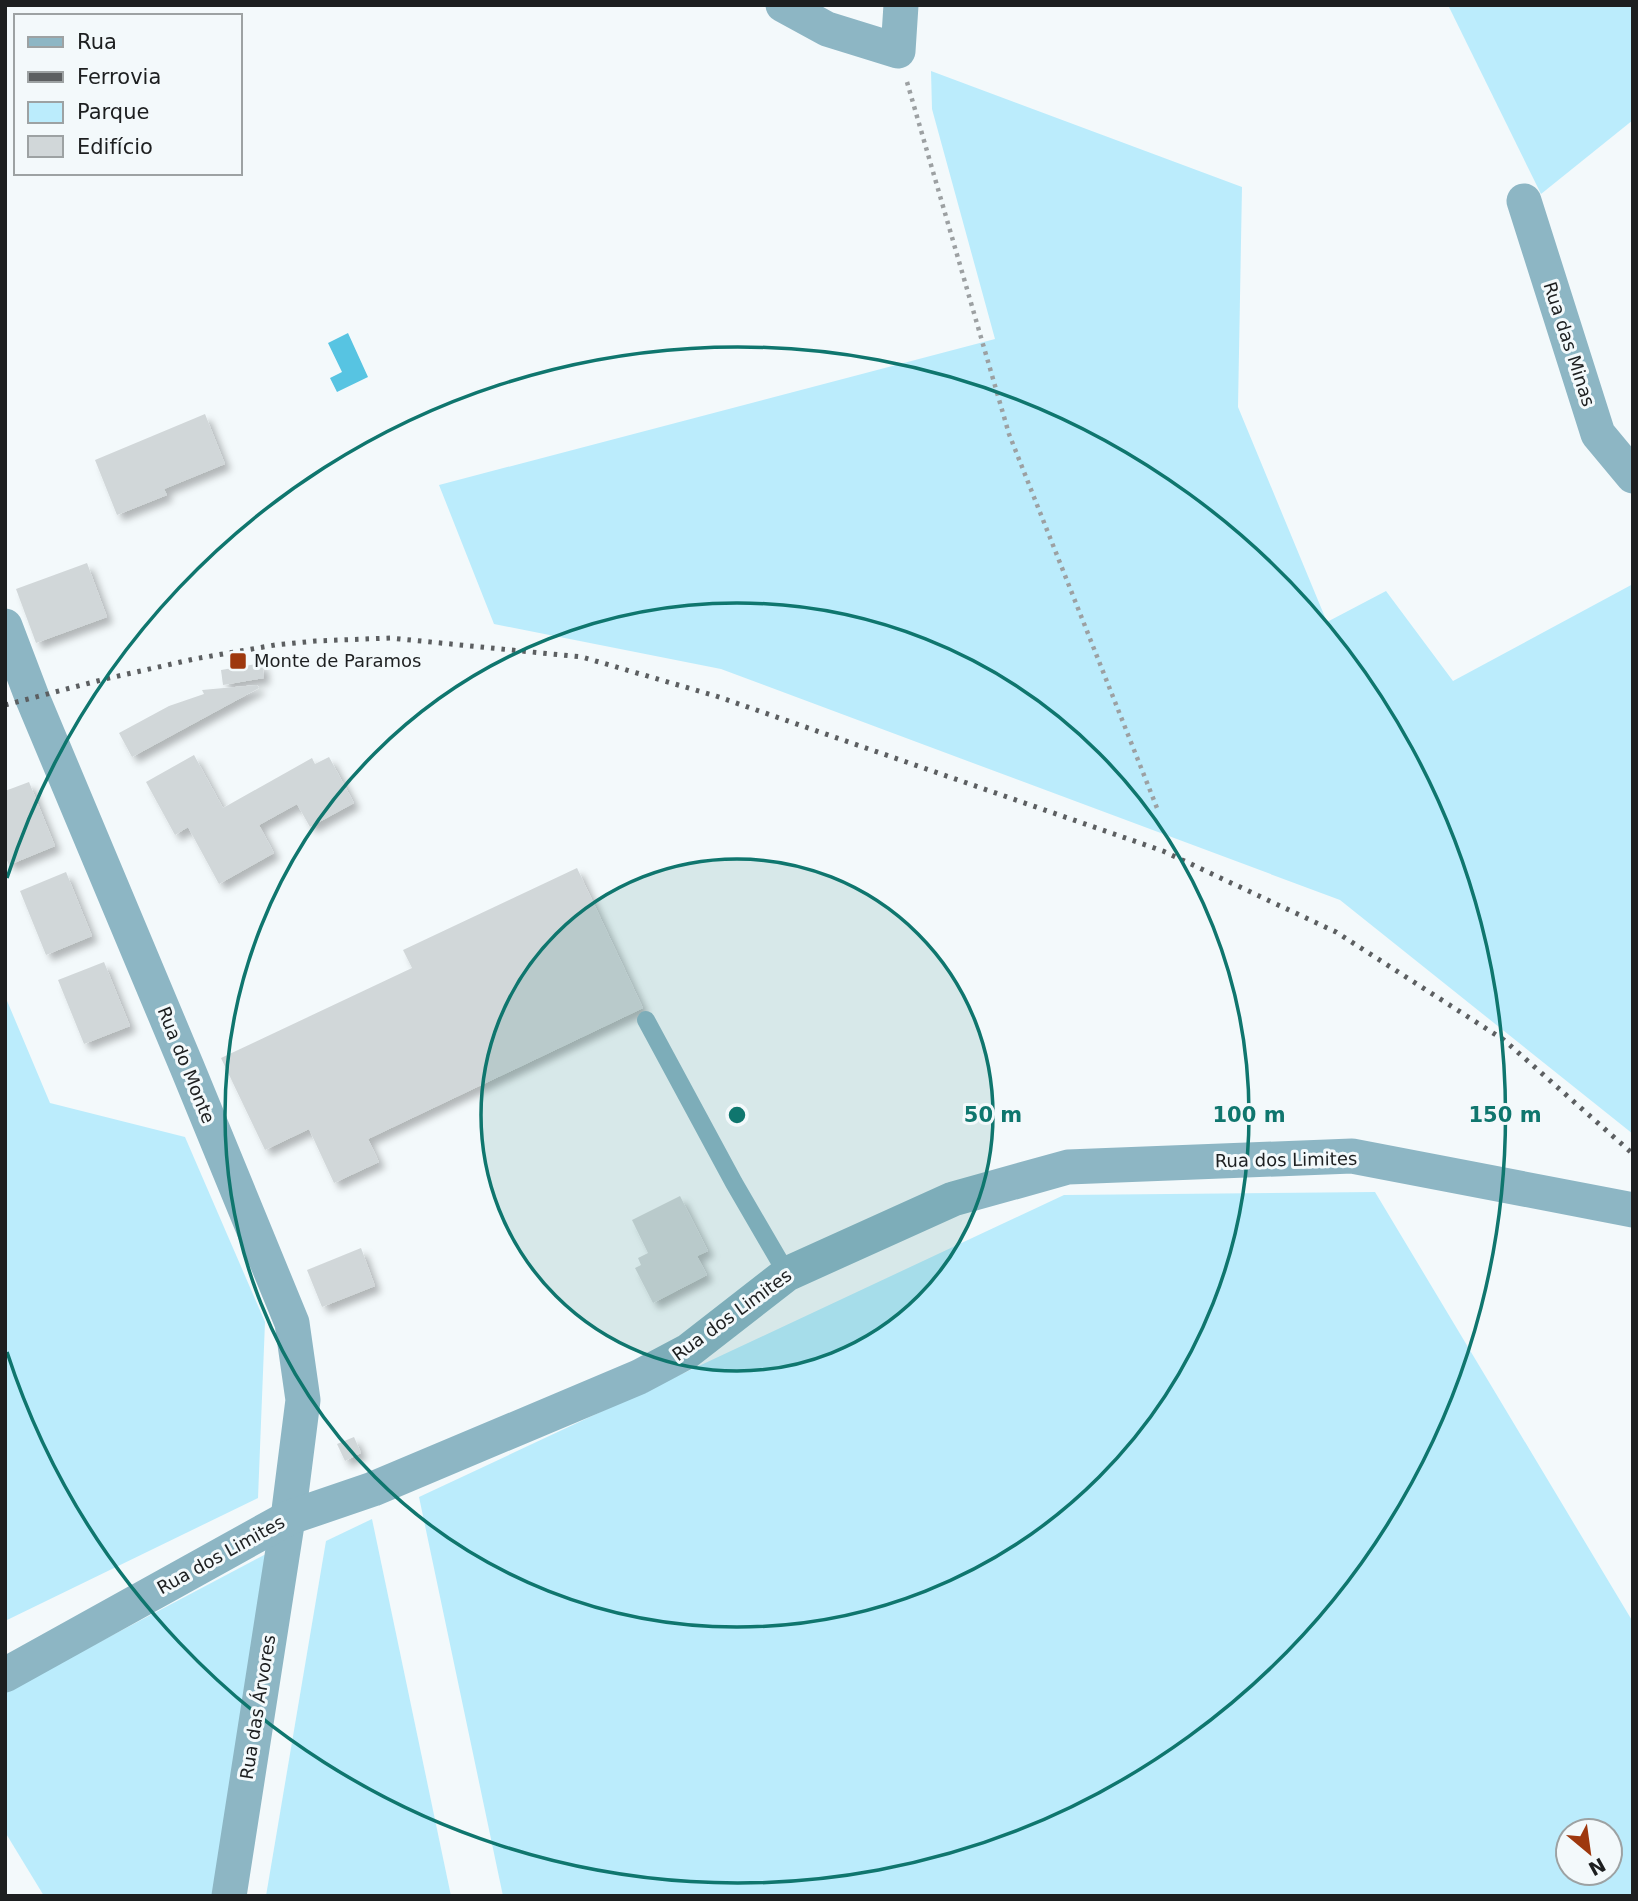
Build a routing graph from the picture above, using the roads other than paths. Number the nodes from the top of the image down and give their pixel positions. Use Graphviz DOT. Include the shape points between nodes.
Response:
graph roads {
  1 [pos="783,5"];
  2 [pos="901,5"];
  3 [pos="1524,201"];
  4 [pos="1633,476"];
  5 [pos="5,626"];
  6 [pos="646,1020"];
  7 [pos="1633,1210"];
  8 [pos="787,1273"];
  9 [pos="288,1518"];
  10 [pos="5,1675"];
  11 [pos="229,1896"];
  1 -- 2 [label="street" via="827,29 898,51"];
  3 -- 4 [label="street, Rua das Minas" via="1598,434"];
  5 -- 9 [label="street, Rua do Monte" via="292,1323 303,1400"];
  6 -- 8 [label="lane"];
  7 -- 8 [label="street, Rua dos Limites" via="1352,1156 1068,1167 953,1199"];
  8 -- 9 [label="street, Rua dos Limites" via="688,1351 639,1377 373,1489"];
  9 -- 10 [label="street, Rua dos Limites"];
  9 -- 11 [label="street, Rua das Árvores"];
}
